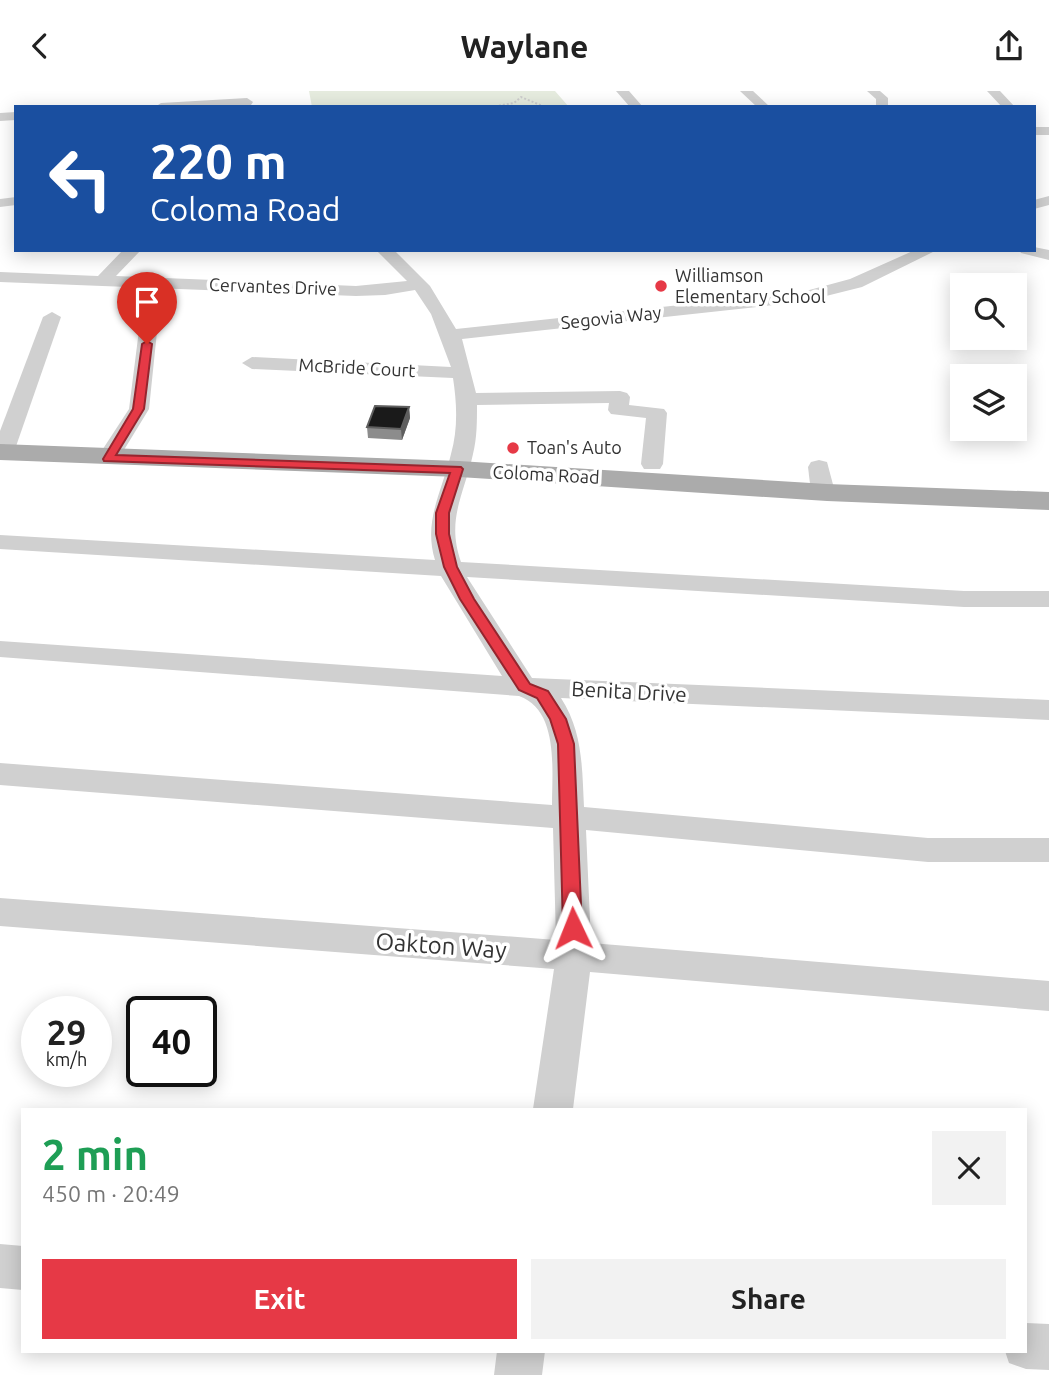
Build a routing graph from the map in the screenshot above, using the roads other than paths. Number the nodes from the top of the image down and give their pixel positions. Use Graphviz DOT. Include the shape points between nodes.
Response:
graph roads {
  1 [pos="622,91"];
  2 [pos="746,91"];
  3 [pos="873,91"];
  4 [pos="993,91"];
  5 [pos="247,100"];
  6 [pos="185,105"];
  7 [pos="635,105"];
  8 [pos="762,105"];
  9 [pos="882,105"];
  10 [pos="1007,105"];
  11 [pos="131,252"];
  12 [pos="386,252"];
  13 [pos="925,252"];
  14 [pos="0,277"];
  15 [pos="102,281"];
  16 [pos="419,284"];
  17 [pos="52,317"];
  18 [pos="149,322"];
  19 [pos="451,335"];
  20 [pos="252,363"];
  21 [pos="462,373"];
  22 [pos="466,399"];
  23 [pos="1,452"];
  24 [pos="108,459"];
  25 [pos="652,464"];
  26 [pos="457,469"];
  27 [pos="1049,501"];
  28 [pos="0,542"];
  29 [pos="450,567"];
  30 [pos="1049,599"];
  31 [pos="0,649"];
  32 [pos="524,687"];
  33 [pos="1049,710"];
  34 [pos="0,774"];
  35 [pos="569,818"];
  36 [pos="1049,850"];
  37 [pos="0,912"];
  38 [pos="574,956"];
  39 [pos="1049,996"];
  40 [pos="553,1108"];
  41 [pos="0,1266"];
  42 [pos="21,1268"];
  43 [pos="1027,1346"];
  44 [pos="1049,1347"];
  45 [pos="521,1353"];
  46 [pos="518,1375"];
  1 -- 7 [label="street"];
  2 -- 8 [label="street"];
  3 -- 9 [label="street" via="882,98"];
  4 -- 10 [label="street"];
  5 -- 6 [label="street"];
  11 -- 15 [label="street"];
  12 -- 16 [label="street"];
  13 -- 19 [label="street, Segovia Way" via="856,283 802,297"];
  14 -- 15 [label="street, Cervantes Drive"];
  15 -- 16 [label="street, Cervantes Drive" via="356,291"];
  16 -- 19 [label="street"];
  17 -- 23 [label="street"];
  18 -- 24 [label="street" via="139,409"];
  19 -- 21 [label="street"];
  20 -- 21 [label="street, McBride Court"];
  21 -- 22 [label="street"];
  22 -- 25 [label="street" via="620,397 618,410 657,413"];
  22 -- 26 [label="street" via="463,452"];
  23 -- 24 [label="main road, Coloma Road"];
  24 -- 26 [label="main road, Coloma Road"];
  26 -- 27 [label="main road, Coloma Road" via="821,479"];
  26 -- 29 [label="street" via="442,513"];
  28 -- 29 [label="street"];
  29 -- 30 [label="street" via="964,599"];
  29 -- 32 [label="street"];
  31 -- 32 [label="street, Benita Drive"];
  32 -- 33 [label="street, Benita Drive"];
  32 -- 35 [label="street" via="543,694 558,719 566,744"];
  34 -- 35 [label="street"];
  35 -- 36 [label="street" via="928,851"];
  35 -- 38 [label="street"];
  37 -- 38 [label="street, Oakton Way"];
  38 -- 39 [label="street, Oakton Way"];
  38 -- 40 [label="street"];
  41 -- 42 [label="street"];
  43 -- 44 [label="street"];
  45 -- 46 [label="street"];
}
